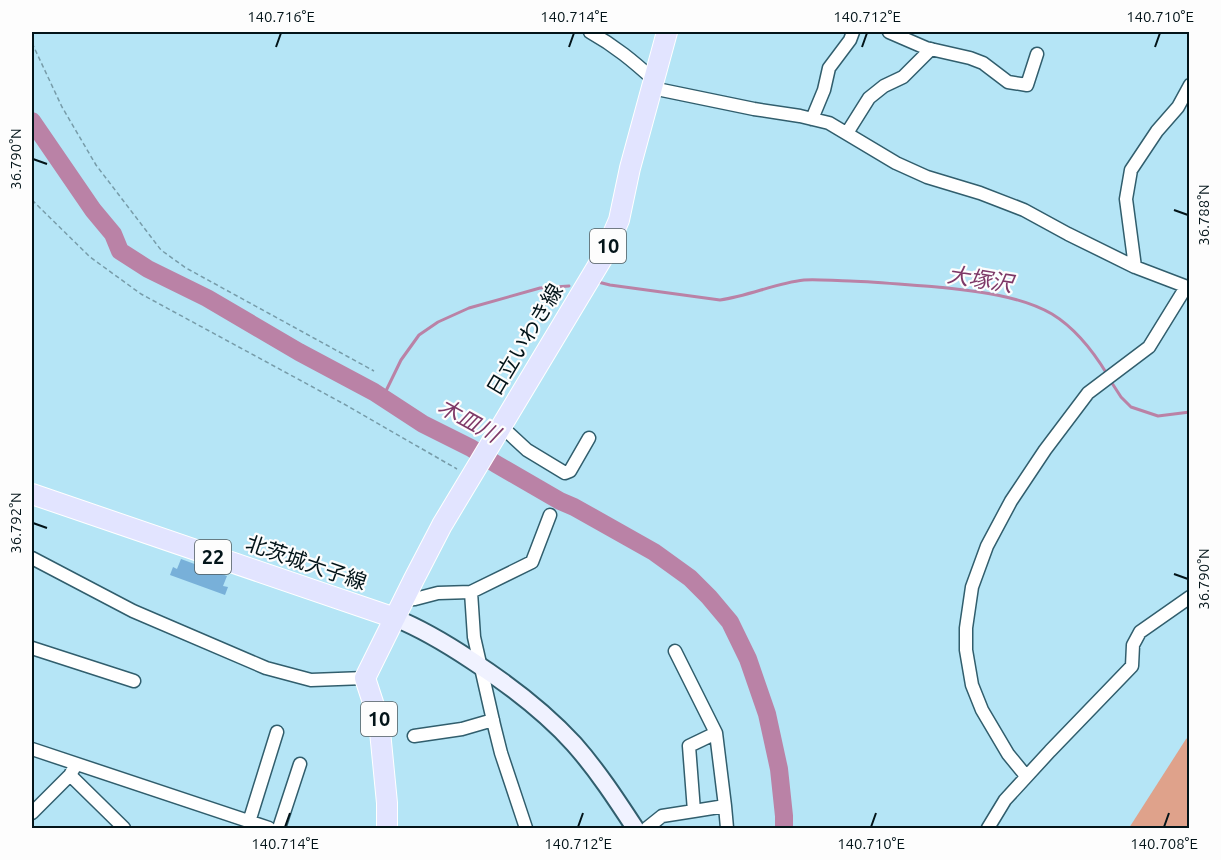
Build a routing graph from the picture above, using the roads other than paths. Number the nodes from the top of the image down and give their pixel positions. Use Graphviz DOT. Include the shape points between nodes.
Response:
graph roads {
  1 [pos="590,32"];
  2 [pos="668,32"];
  3 [pos="853,32"];
  4 [pos="889,32"];
  5 [pos="931,49"];
  6 [pos="1037,54"];
  7 [pos="653,84"];
  8 [pos="1190,85"];
  9 [pos="812,119"];
  10 [pos="847,133"];
  11 [pos="1134,267"];
  12 [pos="1188,287"];
  13 [pos="497,432"];
  14 [pos="589,438"];
  15 [pos="32,494"];
  16 [pos="550,515"];
  17 [pos="32,558"];
  18 [pos="471,592"];
  19 [pos="1190,597"];
  20 [pos="403,600"];
  21 [pos="395,618"];
  22 [pos="32,648"];
  23 [pos="675,651"];
  24 [pos="481,667"];
  25 [pos="365,678"];
  26 [pos="134,681"];
  27 [pos="493,720"];
  28 [pos="277,732"];
  29 [pos="716,733"];
  30 [pos="414,736"];
  31 [pos="32,749"];
  32 [pos="300,764"];
  33 [pos="73,769"];
  34 [pos="1026,776"];
  35 [pos="724,806"];
  36 [pos="694,811"];
  37 [pos="32,813"];
  38 [pos="249,822"];
  39 [pos="124,828"];
  40 [pos="269,828"];
  41 [pos="279,828"];
  42 [pos="387,828"];
  43 [pos="526,828"];
  44 [pos="636,828"];
  45 [pos="647,828"];
  46 [pos="727,828"];
  47 [pos="988,828"];
  1 -- 7 [label="street" via="610,42"];
  2 -- 7 [label="main road, 日立いわき線 / 10"];
  3 -- 9 [label="street" via="829,68"];
  4 -- 5 [label="street"];
  5 -- 6 [label="street" via="970,58 1008,82 1027,85"];
  5 -- 10 [label="street" via="903,77 869,98"];
  7 -- 9 [label="street"];
  7 -- 13 [label="main road, 日立いわき線 / 10" via="612,238"];
  8 -- 11 [label="street" via="1131,170 1126,199"];
  9 -- 10 [label="street"];
  10 -- 11 [label="street" via="896,163 1024,210"];
  11 -- 12 [label="street"];
  12 -- 34 [label="street" via="1149,347 1088,393 1045,450 987,546 972,587 966,628 972,685 1008,754"];
  13 -- 14 [label="street" via="564,473 570,471"];
  13 -- 20 [label="main road, 日立いわき線 / 10"];
  15 -- 21 [label="main road, 北茨城大子線 / 22"];
  16 -- 18 [label="street" via="532,562"];
  17 -- 25 [label="street" via="133,610 266,668 312,680"];
  18 -- 20 [label="street"];
  18 -- 24 [label="street"];
  19 -- 34 [label="street" via="1140,632 1133,645 1132,666"];
  20 -- 21 [label="main road, 日立いわき線 / 10"];
  21 -- 24 [label="main road" via="440,639"];
  21 -- 25 [label="main road, 日立いわき線 / 10"];
  22 -- 26 [label="street"];
  23 -- 29 [label="street"];
  24 -- 27 [label="street"];
  24 -- 44 [label="main road" via="540,711 574,744"];
  25 -- 42 [label="main road, 10" via="380,721"];
  27 -- 30 [label="street"];
  27 -- 43 [label="street"];
  28 -- 38 [label="street"];
  29 -- 35 [label="street"];
  29 -- 36 [label="street" via="689,746"];
  31 -- 33 [label="street"];
  32 -- 41 [label="street"];
  33 -- 37 [label="street"];
  33 -- 38 [label="street"];
  33 -- 39 [label="street"];
  34 -- 47 [label="street"];
  35 -- 36 [label="street"];
  35 -- 46 [label="street"];
  36 -- 45 [label="street" via="662,816"];
  38 -- 40 [label="street"];
}
